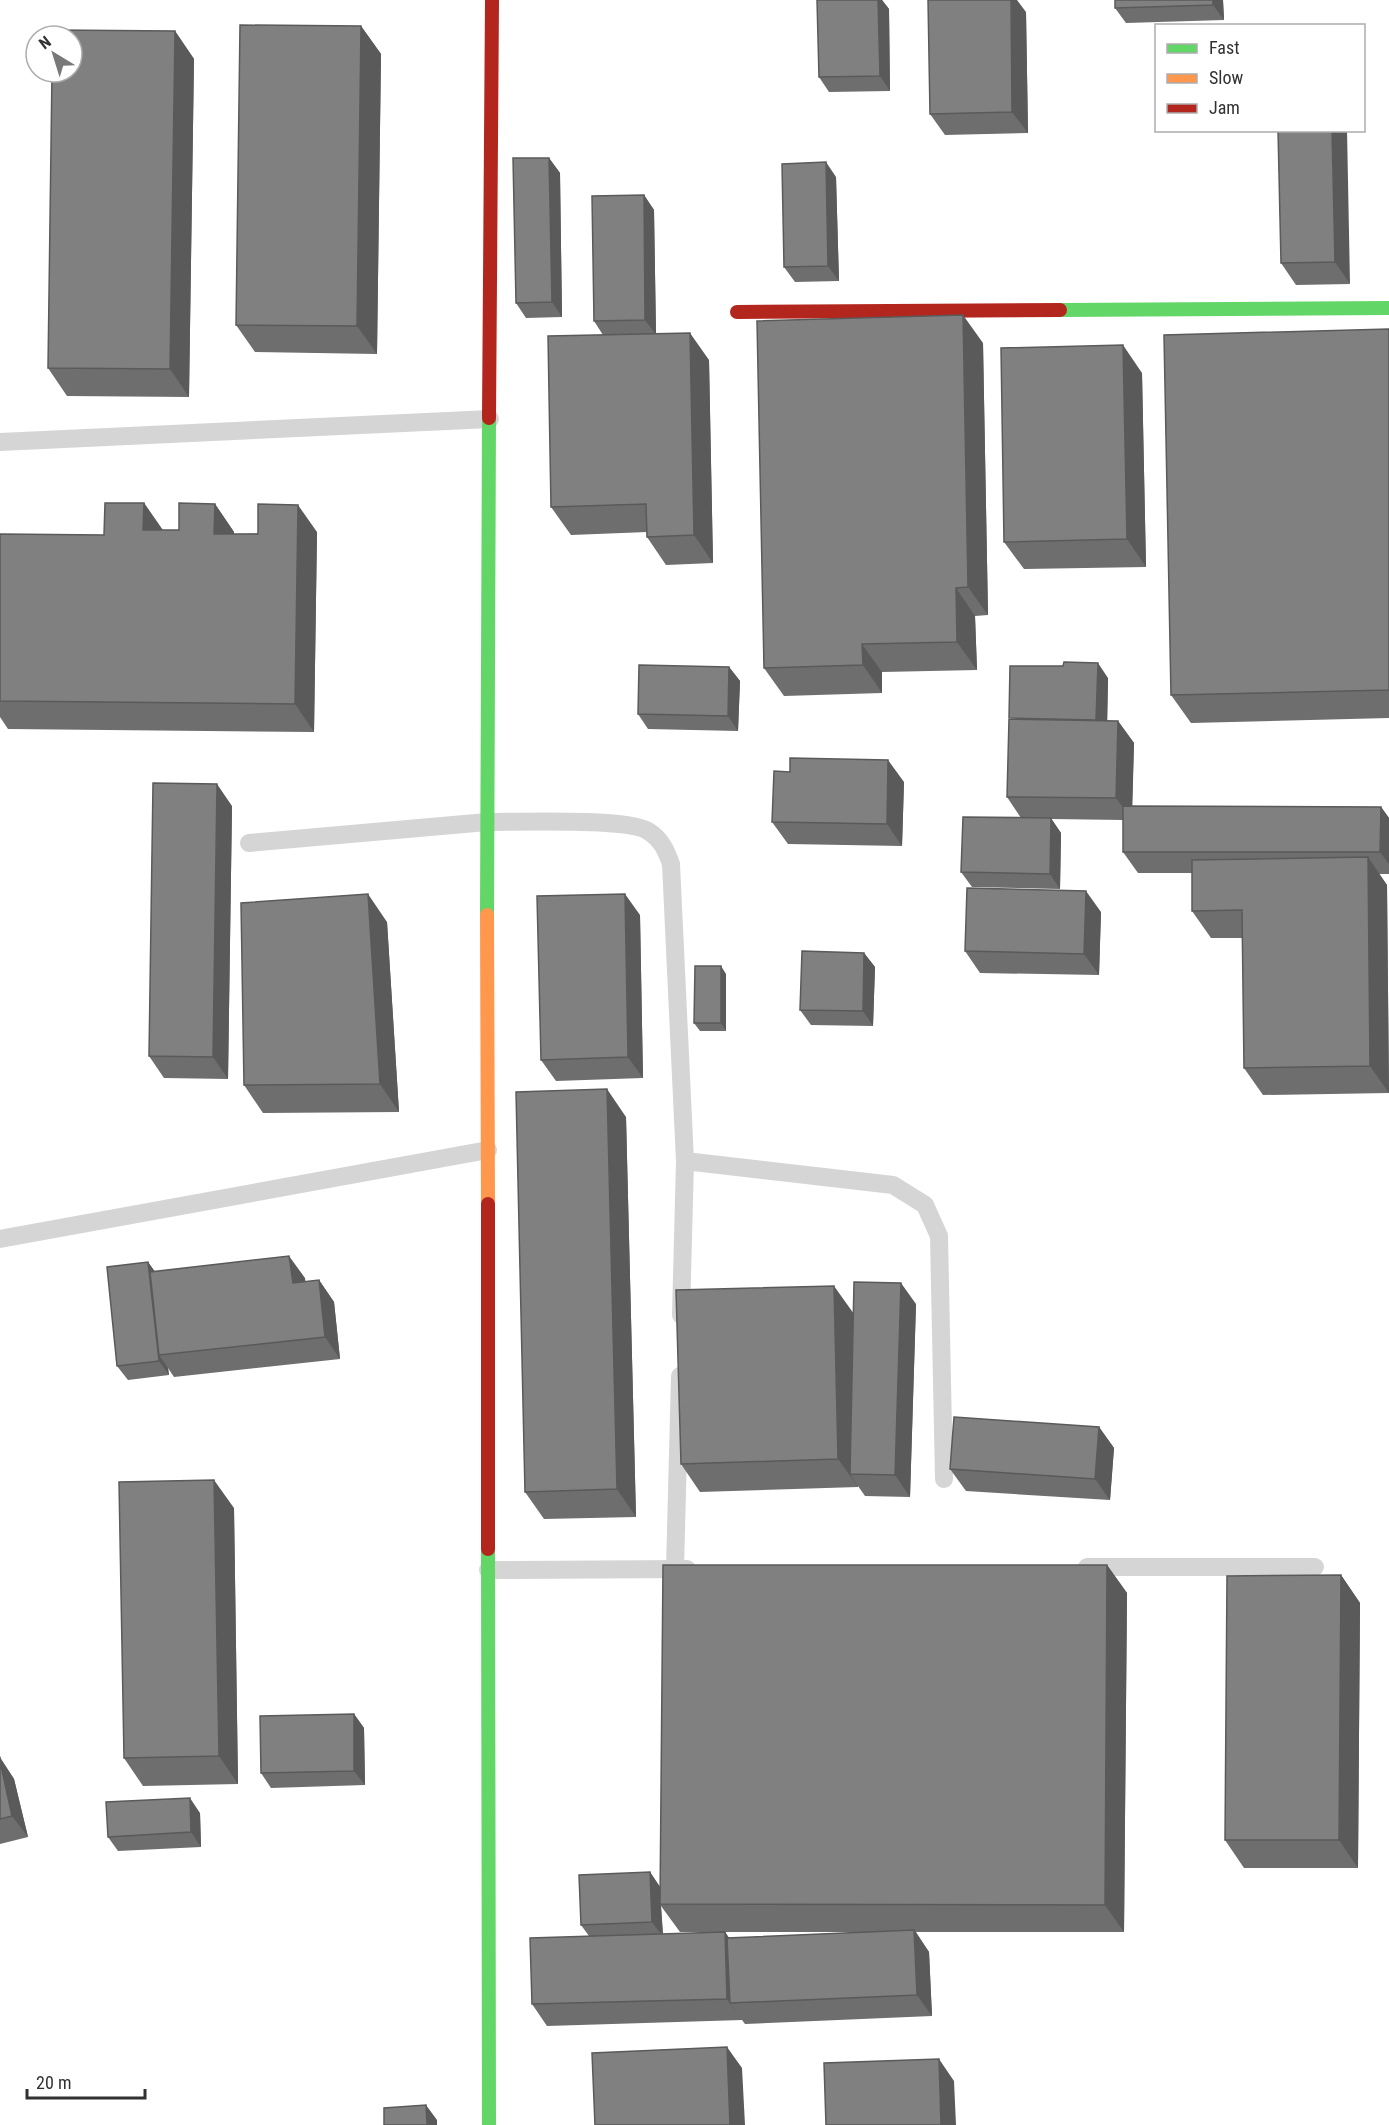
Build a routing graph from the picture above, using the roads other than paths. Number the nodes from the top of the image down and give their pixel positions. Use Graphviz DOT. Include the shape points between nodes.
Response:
graph roads {
  1 [pos="492,0"];
  2 [pos="1389,308"];
  3 [pos="737,312"];
  4 [pos="490,419"];
  5 [pos="0,442"];
  6 [pos="487,822"];
  7 [pos="249,843"];
  8 [pos="488,1150"];
  9 [pos="685,1161"];
  10 [pos="0,1239"];
  11 [pos="681,1336"];
  12 [pos="680,1359"];
  13 [pos="944,1479"];
  14 [pos="1315,1567"];
  15 [pos="1068,1568"];
  16 [pos="675,1569"];
  17 [pos="699,1569"];
  18 [pos="488,1570"];
  19 [pos="489,2125"];
  1 -- 4 [label="street"];
  2 -- 3 [label="street"];
  4 -- 5 [label="lane"];
  4 -- 6 [label="street"];
  6 -- 7 [label="lane"];
  6 -- 8 [label="street"];
  6 -- 9 [label="lane" via="628,824 647,830 663,844 671,864"];
  8 -- 10 [label="lane"];
  8 -- 18 [label="street"];
  9 -- 11 [label="lane"];
  9 -- 13 [label="lane" via="893,1185 925,1205 939,1236"];
  12 -- 16 [label="lane"];
  14 -- 15 [label="lane"];
  16 -- 17 [label="lane"];
  16 -- 18 [label="lane"];
  18 -- 19 [label="street"];
}
